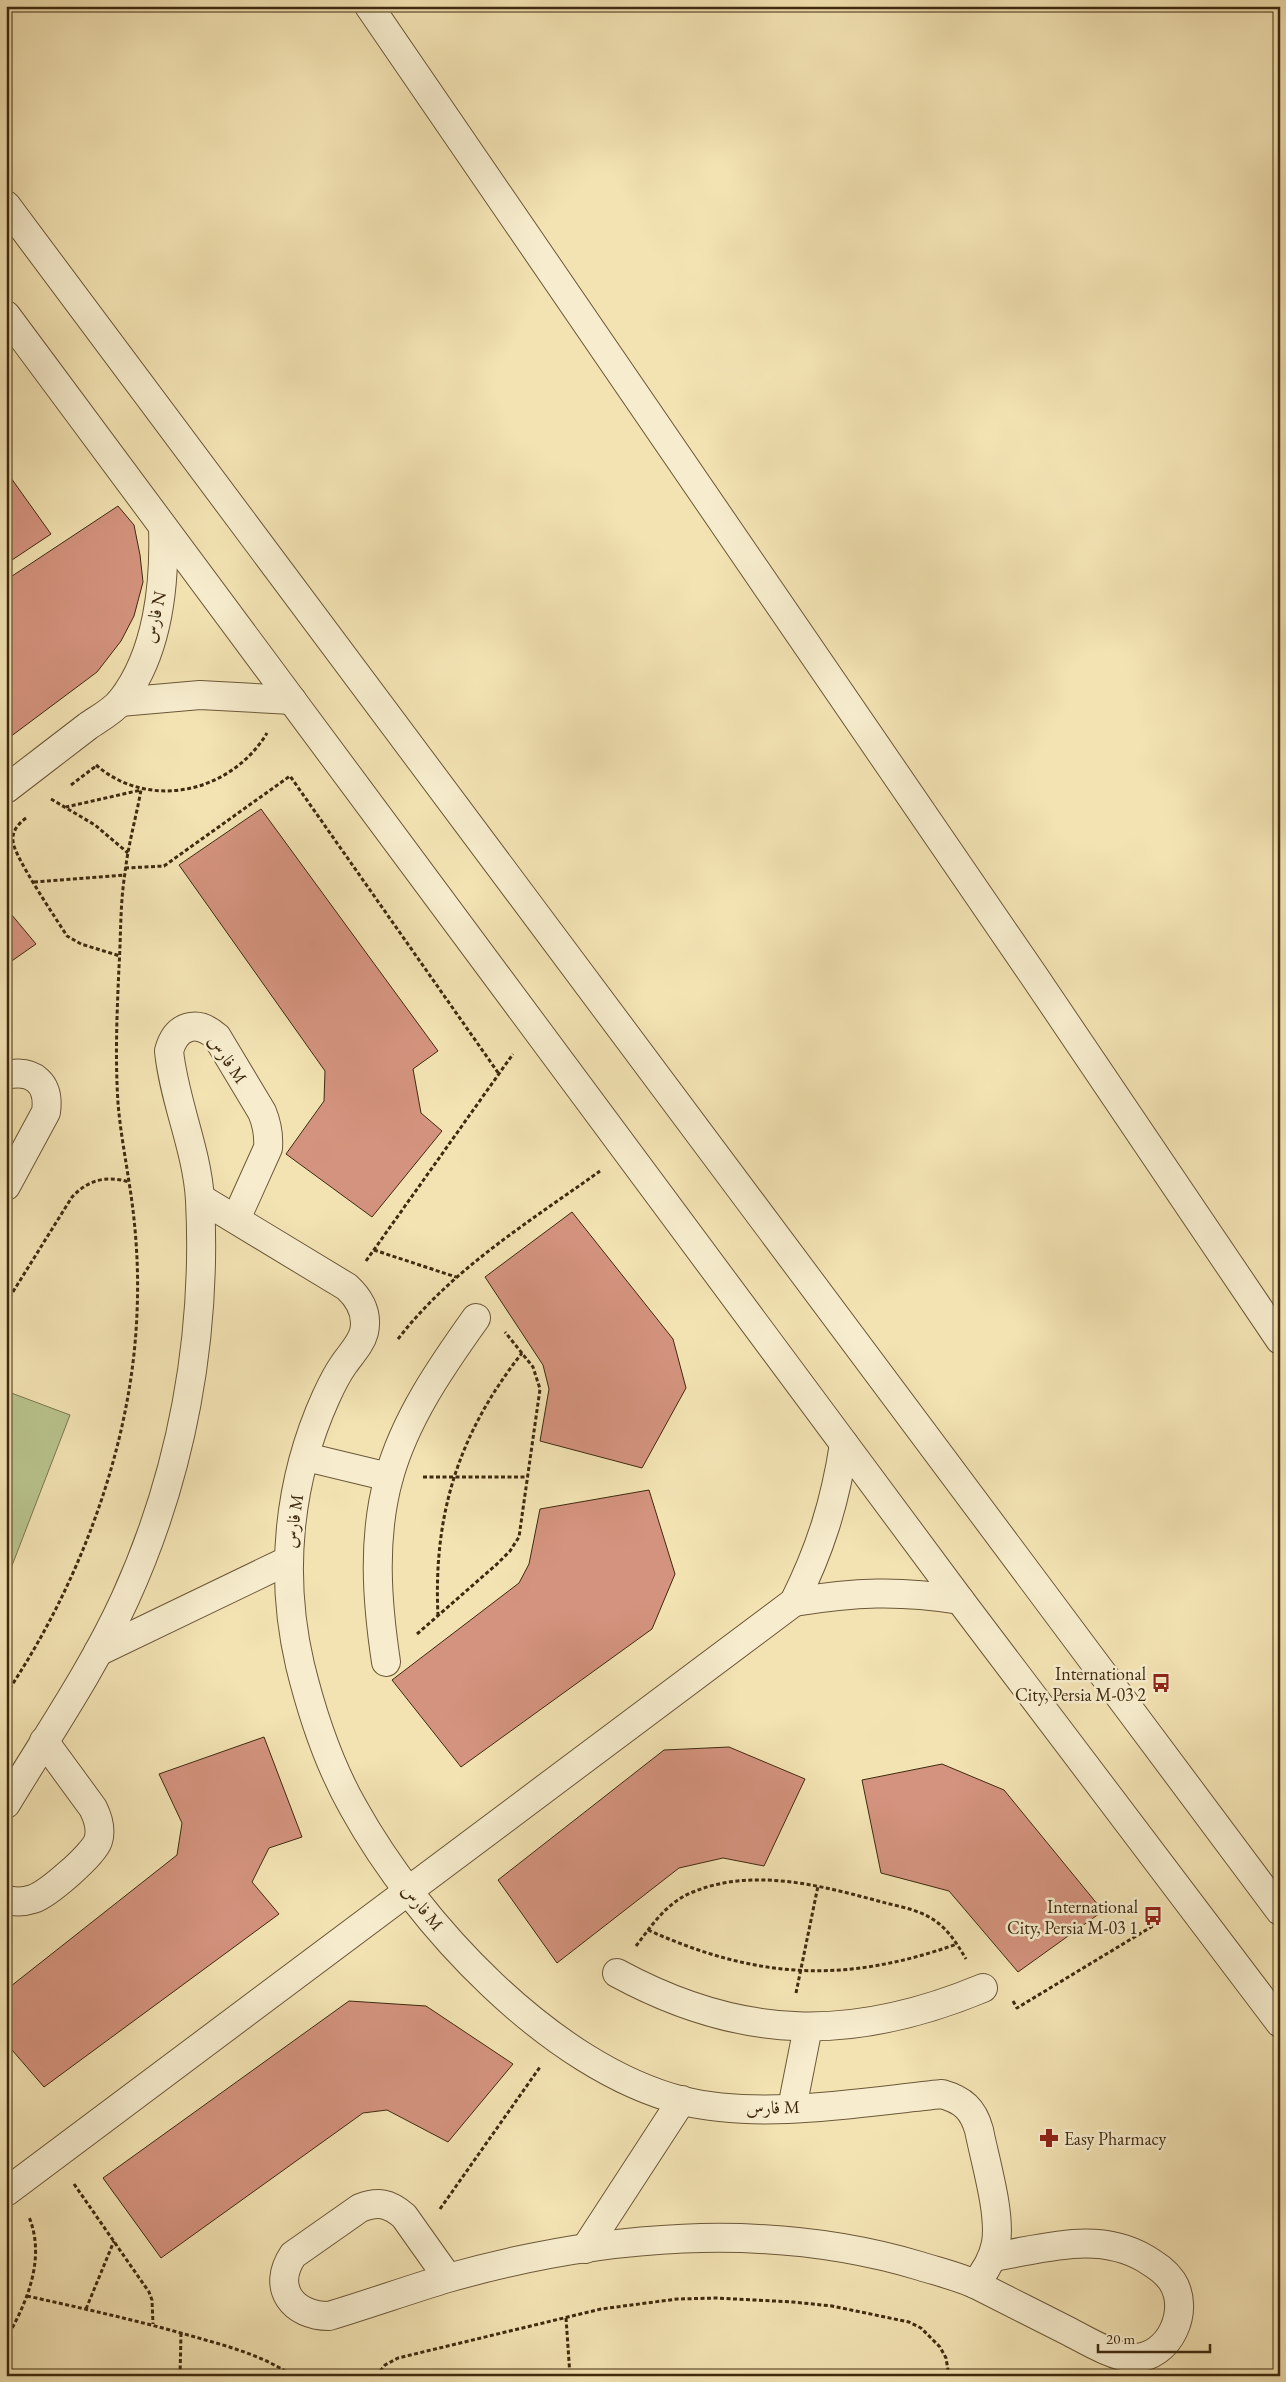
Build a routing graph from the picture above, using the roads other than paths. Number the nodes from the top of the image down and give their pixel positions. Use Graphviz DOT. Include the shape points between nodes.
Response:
graph roads {
  1 [pos="369,6"];
  2 [pos="6,205"];
  3 [pos="6,315"];
  4 [pos="163,527"];
  5 [pos="285,699"];
  6 [pos="120,702"];
  7 [pos="6,789"];
  8 [pos="6,1075"];
  9 [pos="6,1186"];
  10 [pos="200,1198"];
  11 [pos="236,1219"];
  12 [pos="476,1318"];
  13 [pos="1280,1340"];
  14 [pos="844,1444"];
  15 [pos="306,1457"];
  16 [pos="389,1477"];
  17 [pos="287,1561"];
  18 [pos="960,1600"];
  19 [pos="794,1602"];
  20 [pos="98,1652"];
  21 [pos="386,1662"];
  22 [pos="44,1741"];
  23 [pos="6,1804"];
  24 [pos="409,1891"];
  25 [pos="6,1900"];
  26 [pos="1280,1911"];
  27 [pos="617,1974"];
  28 [pos="983,1988"];
  29 [pos="1280,2023"];
  30 [pos="799,2027"];
  31 [pos="682,2100"];
  32 [pos="792,2108"];
  33 [pos="9,2190"];
  34 [pos="585,2249"];
  35 [pos="992,2257"];
  36 [pos="448,2278"];
  37 [pos="975,2284"];
  1 -- 13 [label="street"];
  2 -- 26 [label="street"];
  3 -- 4 [label="street"];
  4 -- 5 [label="street"];
  4 -- 6 [label="street, فارس N" via="164,557 157,618 136,676"];
  5 -- 6 [label="street" via="200,696"];
  5 -- 14 [label="street" via="533,1025"];
  6 -- 7 [label="street, فارس N"];
  8 -- 9 [label="street" via="28,1074 38,1080 48,1100 46,1112"];
  10 -- 11 [label="street, فارس M"];
  10 -- 11 [label="street, فارس M" via="169,1051 179,1032 188,1027 209,1030 217,1037 266,1123 268,1148"];
  10 -- 20 [label="street, فارس M" via="199,1316 182,1432 148,1545"];
  11 -- 15 [label="street, فارس M" via="348,1287 362,1306 364,1330 360,1342 326,1395"];
  12 -- 16 [label="street" via="444,1362 423,1399"];
  14 -- 18 [label="street"];
  14 -- 19 [label="street" via="827,1526 813,1565"];
  15 -- 16 [label="street"];
  15 -- 17 [label="street, فارس M" via="293,1509"];
  16 -- 21 [label="street" via="381,1523 378,1570 379,1616"];
  17 -- 20 [label="street"];
  17 -- 24 [label="street, فارس M" via="299,1662 330,1760 356,1813"];
  18 -- 19 [label="street" via="918,1593 877,1592"];
  18 -- 29 [label="street"];
  19 -- 24 [label="street"];
  20 -- 22 [label="street, فارس M"];
  22 -- 23 [label="street, فارس M"];
  22 -- 25 [label="street" via="93,1808 98,1818 99,1840 94,1850 34,1899 21,1902"];
  24 -- 31 [label="street, فارس M" via="496,1988 559,2040 601,2067 640,2086"];
  24 -- 33 [label="street"];
  27 -- 30 [label="street" via="683,2005 718,2015"];
  28 -- 30 [label="street" via="941,2006 898,2018 853,2025"];
  30 -- 32 [label="street"];
  31 -- 32 [label="street, فارس M" via="754,2108"];
  31 -- 34 [label="street"];
  32 -- 35 [label="street, فارس M" via="942,2094 967,2105 979,2130 996,2218 996,2244"];
  34 -- 36 [label="street"];
  34 -- 37 [label="street" via="697,2237 752,2237 864,2252"];
  35 -- 37 [label="street, فارس M"];
  35 -- 37 [label="street" via="1094,2242 1132,2251 1165,2272 1176,2287 1180,2306 1177,2324 1167,2341 1152,2352 1133,2358 1103,2349"];
  36 -- 36 [label="street" via="329,2316 317,2316 296,2307 285,2288 286,2265 292,2256 372,2203 384,2203 404,2216"];
}
